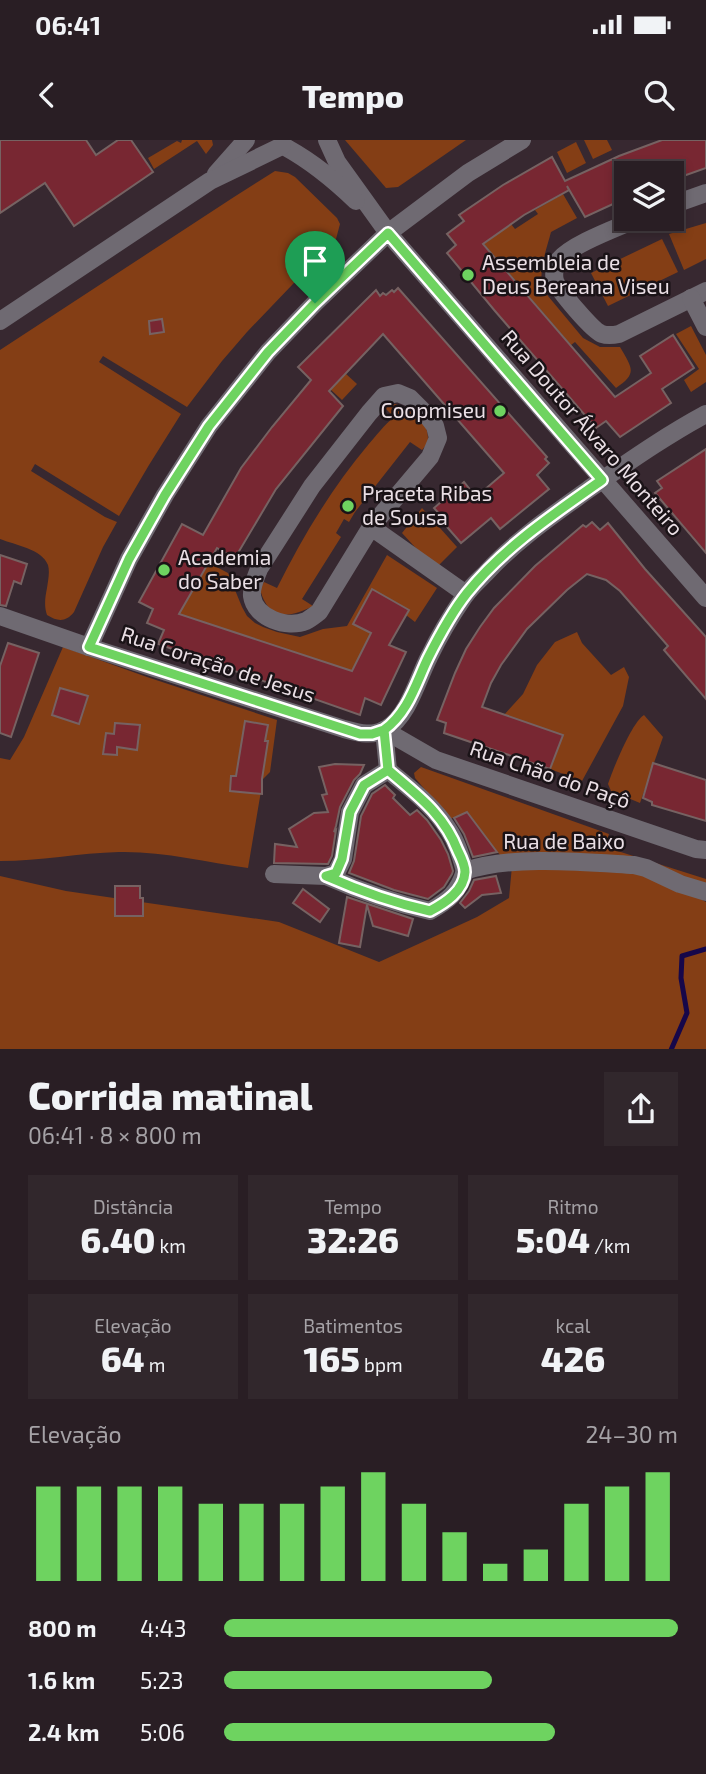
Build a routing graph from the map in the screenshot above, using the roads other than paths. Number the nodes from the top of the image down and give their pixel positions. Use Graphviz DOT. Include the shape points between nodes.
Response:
graph roads {
  1 [pos="227,140"];
  2 [pos="246,140"];
  3 [pos="317,140"];
  4 [pos="327,140"];
  5 [pos="522,140"];
  6 [pos="280,143"];
  7 [pos="210,181"];
  8 [pos="706,193"];
  9 [pos="684,201"];
  10 [pos="614,230"];
  11 [pos="388,233"];
  12 [pos="699,295"];
  13 [pos="0,321"];
  14 [pos="706,327"];
  15 [pos="706,414"];
  16 [pos="602,480"];
  17 [pos="370,527"];
  18 [pos="466,594"];
  19 [pos="706,598"];
  20 [pos="0,616"];
  21 [pos="89,647"];
  22 [pos="384,730"];
  23 [pos="388,770"];
  24 [pos="706,850"];
  25 [pos="465,871"];
  26 [pos="274,874"];
  27 [pos="326,876"];
  28 [pos="706,892"];
  1 -- 7 [label="street" via="226,152"];
  2 -- 7 [label="street"];
  3 -- 6 [label="street" via="303,149"];
  4 -- 11 [label="street, Rua Doutor Álvaro Monteiro" via="337,162"];
  5 -- 11 [label="street" via="468,173"];
  6 -- 7 [label="street"];
  6 -- 11 [label="street, Rua Doutor Álvaro Monteiro" via="325,172"];
  7 -- 13 [label="street"];
  8 -- 9 [label="street"];
  10 -- 12 [label="street" via="561,258 554,276 596,330 611,335 627,331"];
  11 -- 16 [label="street, Rua Doutor Álvaro Monteiro"];
  11 -- 21 [label="street" via="277,342 209,426 129,559"];
  12 -- 14 [label="street"];
  15 -- 16 [label="street"];
  16 -- 18 [label="street" via="501,556"];
  16 -- 19 [label="street, Rua Doutor Álvaro Monteiro"];
  17 -- 17 [label="street" via="430,457 438,438 426,414 398,393 384,396 312,486 259,569 252,595 256,606 276,622 292,624 319,612"];
  17 -- 18 [label="street"];
  18 -- 22 [label="street" via="402,713"];
  20 -- 21 [label="street, Rua Coração de Jesus"];
  21 -- 22 [label="street, Rua Coração de Jesus" via="360,734"];
  22 -- 23 [label="street"];
  22 -- 24 [label="street, Rua Chão do Paçô" via="436,760"];
  23 -- 25 [label="street" via="434,810 450,831"];
  23 -- 27 [label="street" via="364,785 350,812 342,859 336,873"];
  25 -- 27 [label="street" via="448,901 430,911"];
  25 -- 28 [label="street, Rua de Baixo" via="524,861 634,865"];
  26 -- 27 [label="street"];
}
